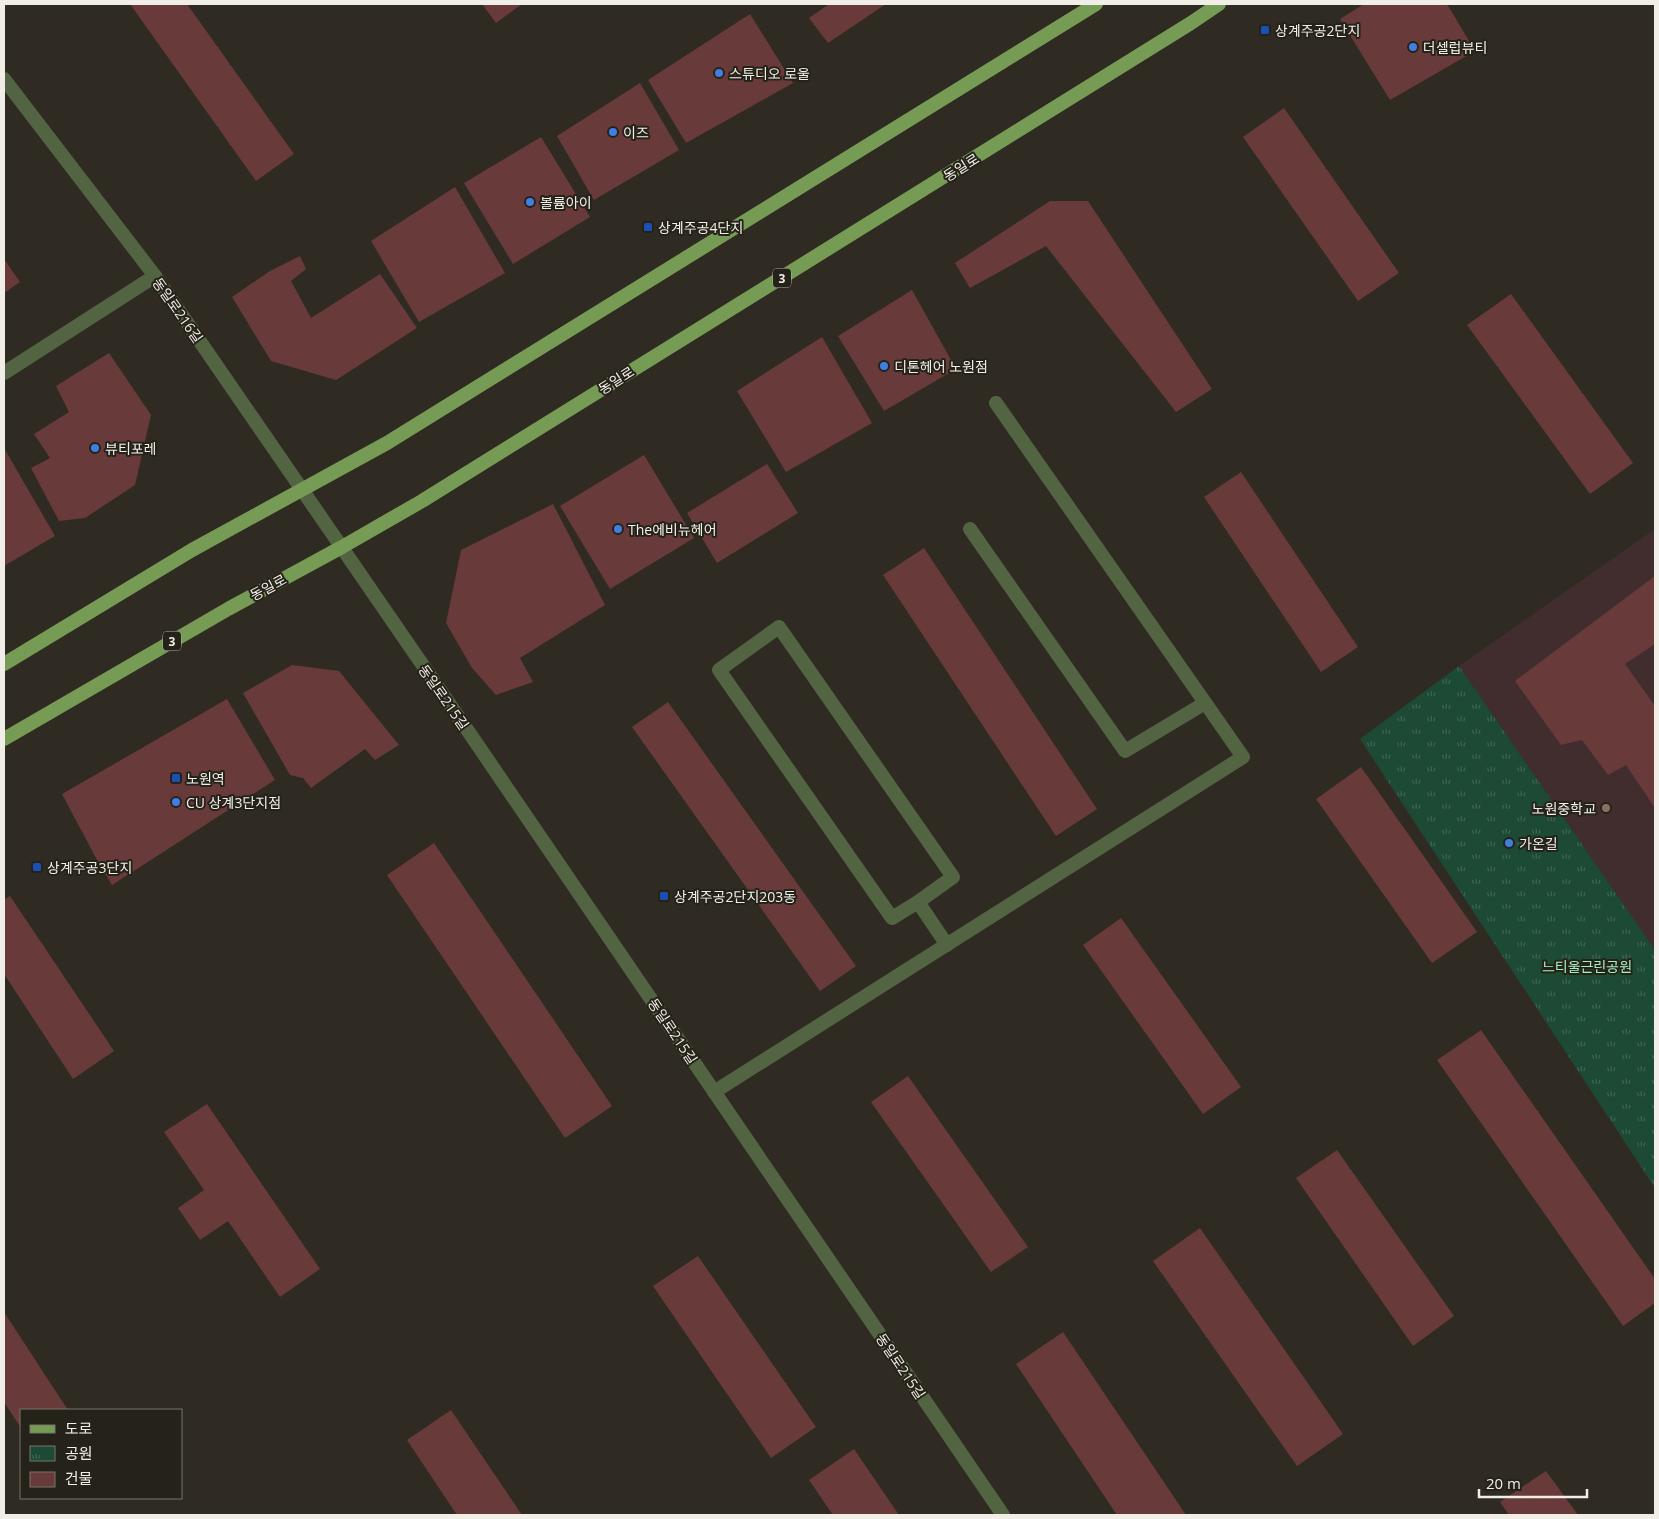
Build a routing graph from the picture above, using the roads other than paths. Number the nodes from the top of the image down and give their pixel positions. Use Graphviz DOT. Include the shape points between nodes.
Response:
graph roads {
  1 [pos="1096,4"];
  2 [pos="1219,4"];
  3 [pos="4,79"];
  4 [pos="154,276"];
  5 [pos="4,373"];
  6 [pos="996,403"];
  7 [pos="303,491"];
  8 [pos="970,529"];
  9 [pos="342,547"];
  10 [pos="4,664"];
  11 [pos="1205,703"];
  12 [pos="4,740"];
  13 [pos="918,902"];
  14 [pos="947,945"];
  15 [pos="714,1092"];
  16 [pos="1003,1515"];
  1 -- 7 [label="main road" via="395,438"];
  2 -- 9 [label="main road, 동일로 / 3" via="439,490"];
  3 -- 4 [label="street, 동일로216길"];
  4 -- 5 [label="street"];
  4 -- 7 [label="street, 동일로216길"];
  6 -- 11 [label="street"];
  7 -- 9 [label="street, 동일로216길"];
  7 -- 10 [label="main road" via="192,550"];
  8 -- 11 [label="street" via="1125,751"];
  9 -- 12 [label="main road, 동일로 / 3" via="228,609"];
  9 -- 15 [label="street, 동일로215길"];
  11 -- 14 [label="street" via="1243,757"];
  13 -- 13 [label="street" via="892,918 719,670 779,627 953,877"];
  13 -- 14 [label="street"];
  14 -- 15 [label="street"];
  15 -- 16 [label="street, 동일로215길"];
}
